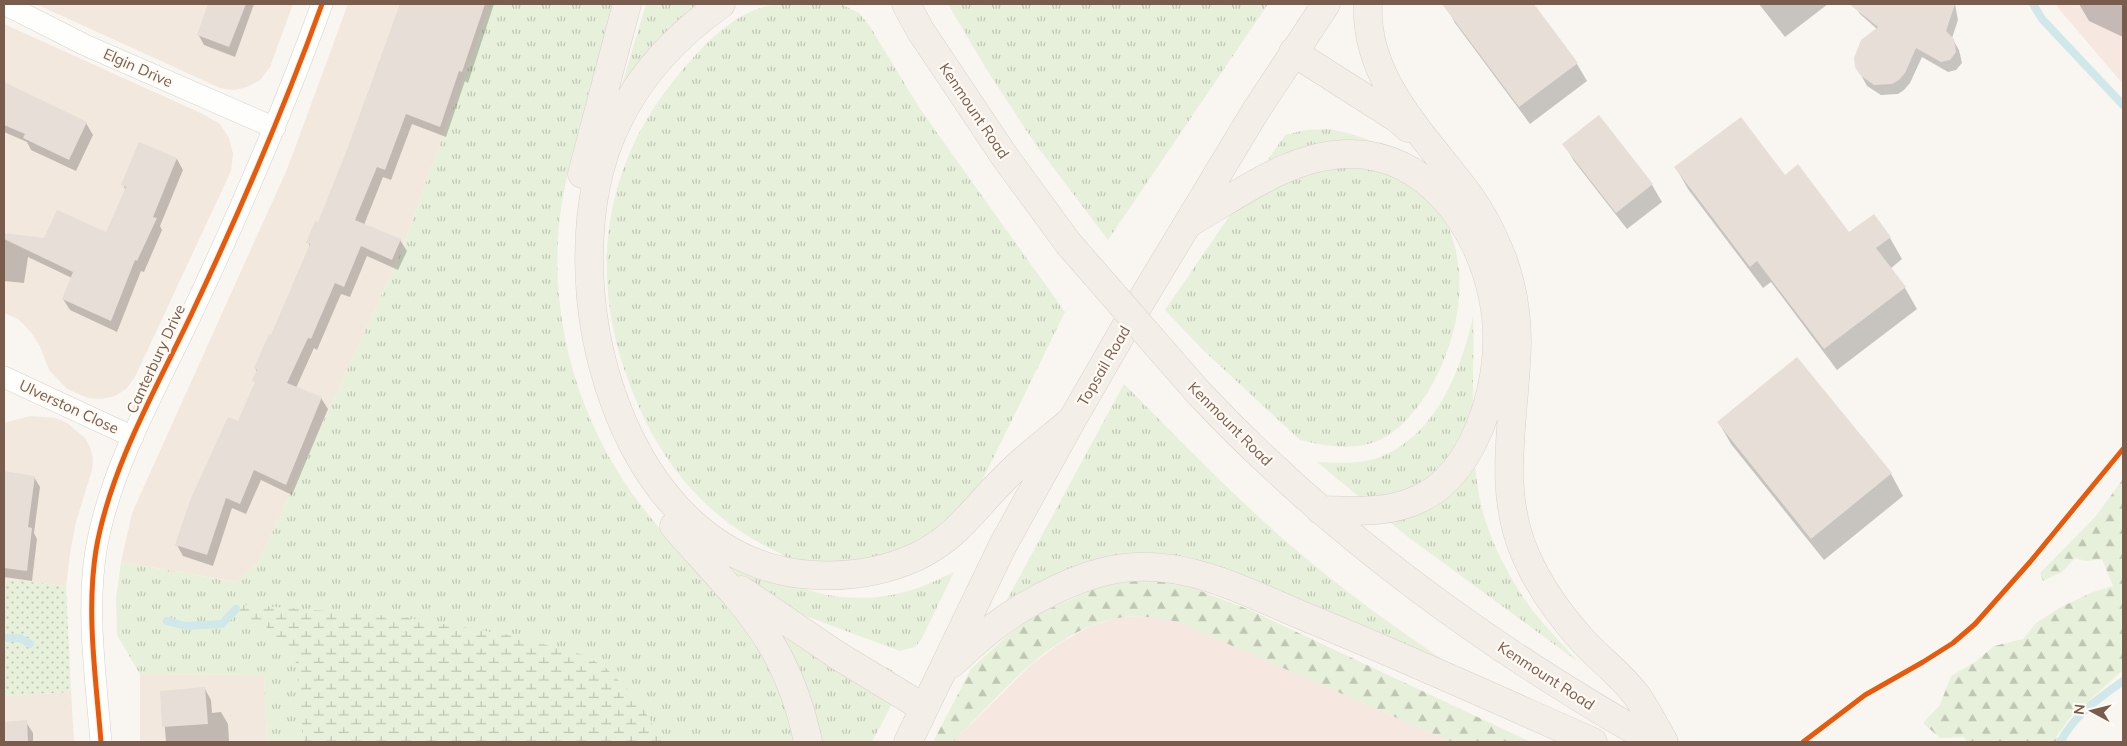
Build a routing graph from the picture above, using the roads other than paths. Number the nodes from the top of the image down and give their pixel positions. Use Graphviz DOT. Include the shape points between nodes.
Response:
graph roads {
  1 [pos="4,4"];
  2 [pos="322,4"];
  3 [pos="627,4"];
  4 [pos="721,4"];
  5 [pos="893,4"];
  6 [pos="906,4"];
  7 [pos="1326,4"];
  8 [pos="1368,4"];
  9 [pos="920,30"];
  10 [pos="1293,52"];
  11 [pos="275,128"];
  12 [pos="1430,147"];
  13 [pos="1188,224"];
  14 [pos="4,377"];
  15 [pos="1072,420"];
  16 [pos="133,437"];
  17 [pos="1320,510"];
  18 [pos="710,568"];
  19 [pos="942,672"];
  20 [pos="924,708"];
  21 [pos="101,742"];
  22 [pos="808,742"];
  23 [pos="908,742"];
  24 [pos="1593,742"];
  25 [pos="1655,742"];
  26 [pos="1664,742"];
  1 -- 11 [label="street, Elgin Drive" via="85,45"];
  2 -- 11 [label="street, Canterbury Drive"];
  3 -- 18 [label="main road" via="578,191 573,238 574,306 588,368 618,446 648,493"];
  4 -- 15 [label="main road" via="667,49 634,92 606,148 591,223 591,305 597,344 609,385 639,453 676,507 712,540 754,564 800,574 865,573 907,560 943,542 964,525 1006,476"];
  5 -- 9 [label="main road"];
  6 -- 9 [label="main road, Kenmount Road"];
  7 -- 10 [label="main road, Topsail Road"];
  8 -- 12 [label="main road" via="1369,33 1379,69"];
  9 -- 17 [label="main road, Kenmount Road, bridge" via="1005,157 1068,243 1196,392"];
  10 -- 12 [label="main road" via="1398,119"];
  10 -- 13 [label="main road, Topsail Road"];
  11 -- 16 [label="street, Canterbury Drive" via="242,207"];
  12 -- 26 [label="main road" via="1485,220 1509,282 1517,339 1508,475 1514,522 1525,555 1563,617 1637,696"];
  13 -- 15 [label="main road, Topsail Road"];
  13 -- 17 [label="main road" via="1289,168 1326,156 1347,154 1391,162 1428,182 1455,212 1476,246 1493,297 1496,361 1488,402 1468,451 1447,480 1420,499 1384,509"];
  14 -- 16 [label="street, Ulverston Close"];
  15 -- 19 [label="main road, Topsail Road" via="1004,545"];
  16 -- 21 [label="street, Canterbury Drive" via="105,514 92,582"];
  17 -- 25 [label="main road, Kenmount Road" via="1464,621 1601,712"];
  18 -- 20 [label="main road" via="790,625"];
  18 -- 22 [label="main road" via="770,642 795,696"];
  19 -- 20 [label="main road, Topsail Road"];
  19 -- 24 [label="main road" via="991,628 1060,588 1110,570 1162,568 1203,577 1284,608"];
  20 -- 23 [label="main road, Topsail Road"];
}
